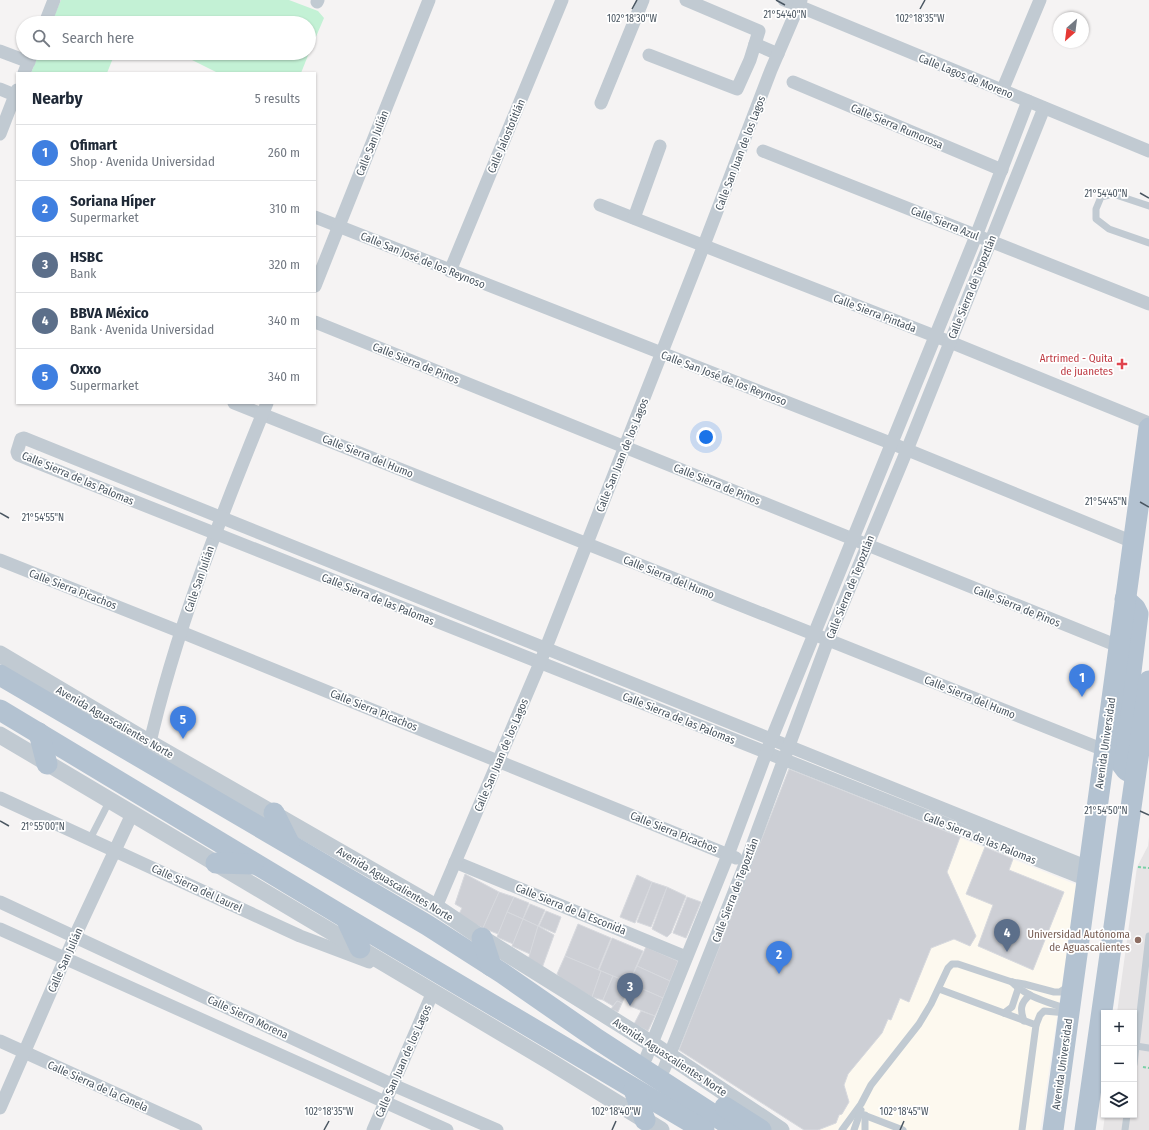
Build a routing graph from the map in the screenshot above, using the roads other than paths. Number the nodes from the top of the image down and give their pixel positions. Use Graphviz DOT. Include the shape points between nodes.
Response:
graph roads {
  1 [pos="54,0"];
  2 [pos="429,0"];
  3 [pos="562,0"];
  4 [pos="642,0"];
  5 [pos="686,0"];
  6 [pos="784,0"];
  7 [pos="1040,0"];
  8 [pos="799,3"];
  9 [pos="48,16"];
  10 [pos="755,44"];
  11 [pos="0,51"];
  12 [pos="778,54"];
  13 [pos="649,55"];
  14 [pos="16,58"];
  15 [pos="750,60"];
  16 [pos="771,70"];
  17 [pos="793,82"];
  18 [pos="0,89"];
  19 [pos="1002,91"];
  20 [pos="16,94"];
  21 [pos="1028,101"];
  22 [pos="601,103"];
  23 [pos="1044,108"];
  24 [pos="0,134"];
  25 [pos="660,146"];
  26 [pos="763,151"];
  27 [pos="1149,151"];
  28 [pos="1002,170"];
  29 [pos="600,205"];
  30 [pos="1149,206"];
  31 [pos="316,217"];
  32 [pos="634,218"];
  33 [pos="338,226"];
  34 [pos="976,236"];
  35 [pos="991,241"];
  36 [pos="1149,243"];
  37 [pos="704,245"];
  38 [pos="450,271"];
  39 [pos="316,283"];
  40 [pos="1149,304"];
  41 [pos="316,322"];
  42 [pos="936,336"];
  43 [pos="950,342"];
  44 [pos="662,354"];
  45 [pos="239,404"];
  46 [pos="265,409"];
  47 [pos="1149,423"];
  48 [pos="1149,428"];
  49 [pos="893,444"];
  50 [pos="625,447"];
  51 [pos="907,450"];
  52 [pos="222,517"];
  53 [pos="215,534"];
  54 [pos="853,539"];
  55 [pos="1133,542"];
  56 [pos="587,544"];
  57 [pos="867,545"];
  58 [pos="0,560"];
  59 [pos="1125,599"];
  60 [pos="181,632"];
  61 [pos="814,635"];
  62 [pos="828,640"];
  63 [pos="1118,646"];
  64 [pos="546,647"];
  65 [pos="0,654"];
  66 [pos="0,662"];
  67 [pos="540,663"];
  68 [pos="6,680"];
  69 [pos="1149,681"];
  70 [pos="0,710"];
  71 [pos="39,733"];
  72 [pos="0,735"];
  73 [pos="771,740"];
  74 [pos="788,747"];
  75 [pos="1104,750"];
  76 [pos="148,752"];
  77 [pos="766,753"];
  78 [pos="498,760"];
  79 [pos="784,760"];
  80 [pos="47,764"];
  81 [pos="1139,776"];
  82 [pos="0,798"];
  83 [pos="110,800"];
  84 [pos="274,813"];
  85 [pos="132,814"];
  86 [pos="90,839"];
  87 [pos="289,843"];
  88 [pos="116,851"];
  89 [pos="728,854"];
  90 [pos="455,862"];
  91 [pos="746,862"];
  92 [pos="216,863"];
  93 [pos="255,864"];
  94 [pos="1088,873"];
  95 [pos="0,902"];
  96 [pos="436,907"];
  97 [pos="346,918"];
  98 [pos="0,929"];
  99 [pos="75,936"];
  100 [pos="1149,936"];
  101 [pos="482,938"];
  102 [pos="360,948"];
  103 [pos="686,957"];
  104 [pos="65,958"];
  105 [pos="497,969"];
  106 [pos="397,971"];
  107 [pos="1106,975"];
  108 [pos="1012,982"];
  109 [pos="1073,984"];
  110 [pos="939,989"];
  111 [pos="1018,989"];
  112 [pos="433,992"];
  113 [pos="1030,995"];
  114 [pos="1069,1012"];
  115 [pos="1004,1014"];
  116 [pos="1024,1021"];
  117 [pos="1036,1026"];
  118 [pos="1137,1038"];
  119 [pos="0,1041"];
  120 [pos="1137,1046"];
  121 [pos="1149,1048"];
  122 [pos="649,1051"];
  123 [pos="25,1053"];
  124 [pos="667,1062"];
  125 [pos="393,1085"];
  126 [pos="640,1093"];
  127 [pos="384,1103"];
  128 [pos="0,1108"];
  129 [pos="860,1113"];
  130 [pos="1127,1118"];
  131 [pos="653,1125"];
  132 [pos="196,1130"];
  133 [pos="373,1130"];
  134 [pos="447,1130"];
  135 [pos="497,1130"];
  136 [pos="680,1130"];
  137 [pos="704,1130"];
  138 [pos="737,1130"];
  139 [pos="762,1130"];
  140 [pos="781,1130"];
  141 [pos="842,1130"];
  142 [pos="854,1130"];
  143 [pos="865,1130"];
  144 [pos="903,1130"];
  145 [pos="1022,1130"];
  146 [pos="1053,1130"];
  147 [pos="1085,1130"];
  148 [pos="1125,1130"];
  1 -- 9 [label="street"];
  2 -- 33 [label="street, Calle San Julián"];
  3 -- 38 [label="street, Calle Jalostotitlán"];
  4 -- 22 [label="street"];
  5 -- 10 [label="street" via="759,31"];
  6 -- 8 [label="street, Calle Lagos de Moreno"];
  7 -- 19 [label="street"];
  8 -- 12 [label="street, Calle San Juan de los Lagos"];
  8 -- 19 [label="street, Calle Lagos de Moreno"];
  10 -- 12 [label="street"];
  10 -- 15 [label="street"];
  11 -- 14 [label="street"];
  12 -- 16 [label="street, Calle San Juan de los Lagos"];
  13 -- 15 [label="street" via="737,89"];
  15 -- 16 [label="street"];
  16 -- 37 [label="street, Calle San Juan de los Lagos"];
  17 -- 28 [label="street, Calle Sierra Rumorosa"];
  18 -- 20 [label="street"];
  19 -- 21 [label="street, Calle Lagos de Moreno"];
  20 -- 24 [label="street"];
  21 -- 23 [label="street, Calle Lagos de Moreno"];
  21 -- 28 [label="street, Calle Sierra de Tepoztlán"];
  23 -- 27 [label="street, Calle Lagos de Moreno"];
  23 -- 35 [label="street, Calle Sierra de Tepoztlán"];
  25 -- 32 [label="street"];
  26 -- 34 [label="street, Calle Sierra Azul"];
  28 -- 34 [label="street, Calle Sierra de Tepoztlán"];
  29 -- 32 [label="street, Calle Sierra Pintada"];
  30 -- 36 [label="lane" via="1113,194 1101,197 1096,208 1096,219 1109,229"];
  31 -- 33 [label="street, Calle San José de los Reynoso"];
  32 -- 37 [label="street, Calle Sierra Pintada"];
  33 -- 38 [label="street, Calle San José de los Reynoso"];
  33 -- 39 [label="street, Calle San Julián"];
  34 -- 35 [label="street, Calle Sierra Azul"];
  34 -- 42 [label="street, Calle Sierra de Tepoztlán"];
  35 -- 40 [label="street, Calle Sierra Azul"];
  35 -- 43 [label="street, Calle Sierra de Tepoztlán"];
  37 -- 42 [label="street, Calle Sierra Pintada"];
  37 -- 44 [label="street, Calle San Juan de los Lagos"];
  38 -- 44 [label="street, Calle San José de los Reynoso"];
  41 -- 50 [label="street, Calle Sierra de Pinos"];
  42 -- 43 [label="street, Calle Sierra Pintada"];
  42 -- 49 [label="street, Calle Sierra de Tepoztlán"];
  43 -- 47 [label="street, Calle Sierra Pintada"];
  43 -- 51 [label="street, Calle Sierra de Tepoztlán"];
  44 -- 49 [label="street, Calle San José de los Reynoso"];
  44 -- 50 [label="street, Calle San Juan de los Lagos"];
  45 -- 46 [label="street, Calle Sierra del Humo"];
  46 -- 52 [label="street, Calle San Julián"];
  46 -- 56 [label="street, Calle Sierra del Humo"];
  48 -- 55 [label="main road, Avenida Universidad"];
  49 -- 51 [label="street, Calle San José de los Reynoso"];
  49 -- 54 [label="street, Calle Sierra de Tepoztlán"];
  50 -- 54 [label="street, Calle Sierra de Pinos"];
  50 -- 56 [label="street, Calle San Juan de los Lagos"];
  51 -- 55 [label="street, Calle San José de los Reynoso"];
  51 -- 57 [label="street, Calle Sierra de Tepoztlán"];
  52 -- 53 [label="street, Calle San Julián"];
  52 -- 53 [label="street, Calle Sierra de las Palomas" via="24,438 21,440 18,455"];
  52 -- 64 [label="street, Calle Sierra de las Palomas"];
  53 -- 60 [label="street, Calle San Julián"];
  53 -- 67 [label="street, Calle Sierra de las Palomas"];
  54 -- 57 [label="street, Calle Sierra de Pinos"];
  54 -- 61 [label="street, Calle Sierra de Tepoztlán"];
  55 -- 59 [label="main road, Avenida Universidad"];
  56 -- 61 [label="street, Calle Sierra del Humo"];
  56 -- 64 [label="street, Calle San Juan de los Lagos"];
  57 -- 62 [label="street, Calle Sierra de Tepoztlán"];
  57 -- 63 [label="street, Calle Sierra de Pinos"];
  58 -- 60 [label="street, Calle Sierra Picachos"];
  59 -- 63 [label="main road, Avenida Universidad"];
  59 -- 81 [label="main road" via="1138,614 1120,762 1126,770"];
  60 -- 76 [label="street, Calle San Julián"];
  60 -- 78 [label="street, Calle Sierra Picachos"];
  61 -- 62 [label="street, Calle Sierra del Humo"];
  61 -- 73 [label="street, Calle Sierra de Tepoztlán"];
  62 -- 74 [label="street, Calle Sierra de Tepoztlán"];
  62 -- 75 [label="street, Calle Sierra del Humo"];
  63 -- 75 [label="main road, Avenida Universidad"];
  64 -- 67 [label="street, Calle San Juan de los Lagos"];
  64 -- 73 [label="street, Calle Sierra de las Palomas"];
  65 -- 76 [label="street, Avenida Aguascalientes Norte"];
  66 -- 68 [label="main road"];
  67 -- 77 [label="street, Calle Sierra de las Palomas"];
  67 -- 78 [label="street, Calle San Juan de los Lagos"];
  68 -- 76 [label="main road, Avenida Aguascalientes Norte"];
  69 -- 81 [label="main road"];
  70 -- 71 [label="main road"];
  71 -- 80 [label="main road"];
  71 -- 93 [label="main road"];
  72 -- 80 [label="street"];
  73 -- 74 [label="street, Calle Sierra de las Palomas"];
  73 -- 77 [label="street, Calle Sierra de Tepoztlán"];
  74 -- 79 [label="street, Calle Sierra de Tepoztlán"];
  74 -- 94 [label="street, Calle Sierra de las Palomas"];
  75 -- 94 [label="main road, Avenida Universidad"];
  76 -- 84 [label="street, Avenida Aguascalientes Norte"];
  76 -- 87 [label="main road, Avenida Aguascalientes Norte"];
  77 -- 79 [label="street, Calle Sierra de las Palomas"];
  77 -- 89 [label="street, Calle Sierra de Tepoztlán"];
  78 -- 89 [label="street, Calle Sierra Picachos"];
  78 -- 90 [label="street, Calle San Juan de los Lagos"];
  79 -- 91 [label="street, Calle Sierra de Tepoztlán"];
  79 -- 94 [label="street, Calle Sierra de las Palomas"];
  80 -- 83 [label="street"];
  81 -- 107 [label="main road"];
  82 -- 86 [label="street, Calle Sierra del Laurel"];
  83 -- 85 [label="street"];
  83 -- 86 [label="lane"];
  84 -- 87 [label="main road"];
  84 -- 96 [label="street, Avenida Aguascalientes Norte"];
  85 -- 88 [label="street, Calle San Julián"];
  85 -- 92 [label="street"];
  86 -- 88 [label="street, Calle Sierra del Laurel"];
  87 -- 105 [label="main road, Avenida Aguascalientes Norte"];
  88 -- 99 [label="street, Calle San Julián"];
  88 -- 106 [label="street, Calle Sierra del Laurel" via="300,936"];
  89 -- 91 [label="street, Calle Sierra Picachos"];
  89 -- 103 [label="street, Calle Sierra de Tepoztlán"];
  90 -- 96 [label="street, Calle San Juan de los Lagos"];
  90 -- 103 [label="street, Calle Sierra de la Esconida"];
  91 -- 124 [label="street, Calle Sierra de Tepoztlán"];
  92 -- 93 [label="main road"];
  92 -- 102 [label="street"];
  93 -- 97 [label="main road"];
  94 -- 107 [label="main road" via="1106,875 1109,879 1099,955 1101,968"];
  94 -- 109 [label="main road, Avenida Universidad"];
  95 -- 99 [label="street, Calle Sierra Morena"];
  96 -- 101 [label="street, Avenida Aguascalientes Norte"];
  97 -- 102 [label="main road"];
  97 -- 126 [label="main road"];
  98 -- 104 [label="street, Calle Sierra Morena"];
  99 -- 104 [label="street, Calle San Julián"];
  99 -- 125 [label="street, Calle Sierra Morena"];
  100 -- 118 [label="lane"];
  101 -- 105 [label="main road"];
  101 -- 122 [label="street, Avenida Aguascalientes Norte"];
  102 -- 106 [label="street"];
  103 -- 122 [label="street, Calle Sierra de Tepoztlán"];
  104 -- 123 [label="street, Calle San Julián"];
  104 -- 127 [label="street, Calle Sierra Morena"];
  105 -- 122 [label="main road" via="537,988"];
  105 -- 138 [label="main road, Avenida Aguascalientes Norte" via="597,1039"];
  106 -- 112 [label="street"];
  107 -- 147 [label="main road"];
  108 -- 109 [label="lane" via="1054,992 1060,992"];
  108 -- 110 [label="lane" via="952,964"];
  108 -- 111 [label="lane"];
  109 -- 114 [label="main road, Avenida Universidad"];
  110 -- 115 [label="lane"];
  110 -- 129 [label="lane" via="919,1024 871,1085 861,1104"];
  111 -- 113 [label="lane"];
  111 -- 115 [label="lane" via="1012,1007"];
  112 -- 125 [label="street, Calle San Juan de los Lagos"];
  112 -- 131 [label="street"];
  113 -- 114 [label="lane"];
  113 -- 116 [label="lane" via="1021,1005"];
  114 -- 117 [label="lane" via="1044,1011"];
  114 -- 146 [label="main road, Avenida Universidad"];
  115 -- 116 [label="lane"];
  116 -- 117 [label="lane"];
  117 -- 145 [label="lane"];
  119 -- 123 [label="street, Calle Sierra de la Canela"];
  120 -- 121 [label="lane"];
  122 -- 124 [label="main road"];
  123 -- 128 [label="street, Calle San Julián"];
  123 -- 132 [label="street, Calle Sierra de la Canela"];
  124 -- 139 [label="main road"];
  124 -- 140 [label="street, Avenida Aguascalientes Norte"];
  125 -- 127 [label="street, Calle San Juan de los Lagos"];
  125 -- 135 [label="street, Calle Sierra Morena"];
  126 -- 131 [label="main road"];
  126 -- 136 [label="main road" via="657,1114"];
  126 -- 137 [label="main road"];
  127 -- 133 [label="street, Calle San Juan de los Lagos"];
  127 -- 134 [label="street, Calle Sierra Morena"];
  129 -- 141 [label="lane"];
  129 -- 142 [label="lane"];
  129 -- 143 [label="lane"];
  129 -- 144 [label="lane"];
  130 -- 148 [label="lane"];
}
